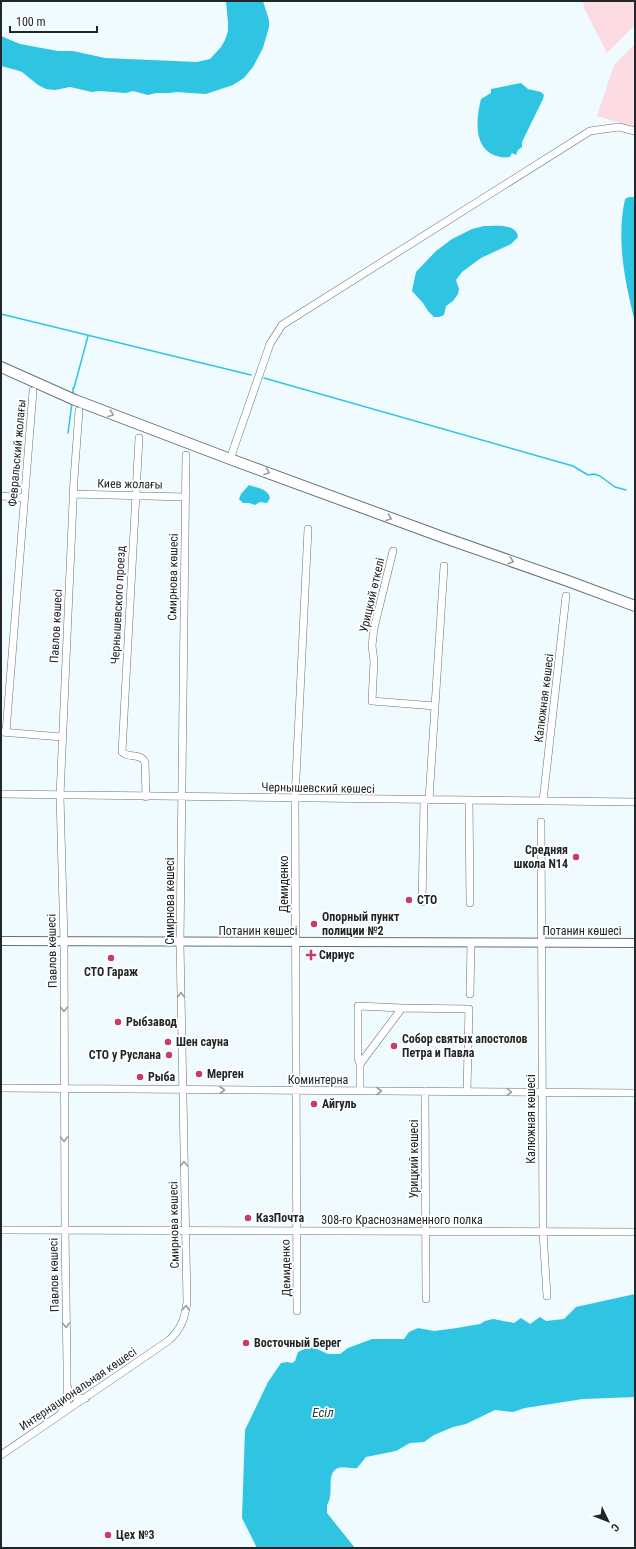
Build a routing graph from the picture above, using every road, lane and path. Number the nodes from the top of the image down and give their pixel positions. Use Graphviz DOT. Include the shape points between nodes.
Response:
graph roads {
  1 [pos="635,131"];
  2 [pos="1,367"];
  3 [pos="33,391"];
  4 [pos="79,411"];
  5 [pos="139,438"];
  6 [pos="186,455"];
  7 [pos="230,459"];
  8 [pos="73,494"];
  9 [pos="1,496"];
  10 [pos="135,496"];
  11 [pos="185,497"];
  12 [pos="24,498"];
  13 [pos="308,529"];
  14 [pos="393,551"];
  15 [pos="444,566"];
  16 [pos="566,596"];
  17 [pos="635,606"];
  18 [pos="435,706"];
  19 [pos="4,732"];
  20 [pos="62,737"];
  21 [pos="1,794"];
  22 [pos="60,796"];
  23 [pos="146,797"];
  24 [pos="182,797"];
  25 [pos="295,798"];
  26 [pos="427,800"];
  27 [pos="469,800"];
  28 [pos="543,802"];
  29 [pos="635,802"];
  30 [pos="541,822"];
  31 [pos="422,902"];
  32 [pos="470,903"];
  33 [pos="1,941"];
  34 [pos="64,942"];
  35 [pos="295,942"];
  36 [pos="180,943"];
  37 [pos="472,943"];
  38 [pos="542,943"];
  39 [pos="635,943"];
  40 [pos="470,994"];
  41 [pos="402,1008"];
  42 [pos="360,1064"];
  43 [pos="1,1088"];
  44 [pos="64,1089"];
  45 [pos="182,1090"];
  46 [pos="296,1090"];
  47 [pos="360,1091"];
  48 [pos="425,1091"];
  49 [pos="467,1091"];
  50 [pos="542,1092"];
  51 [pos="635,1093"];
  52 [pos="1,1230"];
  53 [pos="65,1230"];
  54 [pos="185,1230"];
  55 [pos="296,1231"];
  56 [pos="425,1231"];
  57 [pos="543,1232"];
  58 [pos="635,1232"];
  59 [pos="547,1296"];
  60 [pos="426,1299"];
  61 [pos="297,1311"];
  62 [pos="168,1341"];
  63 [pos="67,1384"];
  64 [pos="86,1398"];
  65 [pos="55,1418"];
  66 [pos="1,1455"];
  1 -- 7 [label="street" via="619,127 590,131 282,324 270,344"];
  2 -- 7 [label="highway, one-way" via="72,398"];
  3 -- 12 [label="street, Февральский жолағы"];
  4 -- 8 [label="street, Павлов көшесі"];
  5 -- 10 [label="street, Чернышевского проезд"];
  6 -- 11 [label="street, Смирнова көшесі"];
  7 -- 17 [label="highway, one-way"];
  8 -- 10 [label="street, Киев жолағы"];
  8 -- 20 [label="street, Павлов көшесі"];
  9 -- 12 [label="street"];
  10 -- 11 [label="street, Киев жолағы"];
  10 -- 23 [label="street, Чернышевского проезд" via="122,752 124,755 142,758 145,762"];
  11 -- 24 [label="street, Смирнова көшесі"];
  12 -- 19 [label="street, Февральский жолағы"];
  13 -- 25 [label="street, Демиденко"];
  14 -- 18 [label="street, Урицкий өткелі" via="374,628 372,701"];
  15 -- 18 [label="street"];
  16 -- 28 [label="street, Калюжная көшесі"];
  18 -- 26 [label="street"];
  19 -- 20 [label="street"];
  20 -- 22 [label="street, Павлов көшесі"];
  21 -- 22 [label="street, Чернышевский көшесі"];
  22 -- 23 [label="street, Чернышевский көшесі"];
  22 -- 34 [label="street, Павлов көшесі"];
  23 -- 24 [label="street, Чернышевский көшесі"];
  24 -- 25 [label="street, Чернышевский көшесі"];
  24 -- 36 [label="street, Смирнова көшесі"];
  25 -- 26 [label="street, Чернышевский көшесі"];
  25 -- 35 [label="street, Демиденко"];
  26 -- 27 [label="street, Чернышевский көшесі"];
  26 -- 31 [label="street"];
  27 -- 28 [label="street, Чернышевский көшесі"];
  27 -- 32 [label="street"];
  28 -- 29 [label="street, Чернышевский көшесі"];
  30 -- 38 [label="street, Калюжная көшесі"];
  33 -- 34 [label="main road, Потанин көшесі"];
  34 -- 36 [label="main road, Потанин көшесі"];
  34 -- 44 [label="street, Павлов көшесі, one-way"];
  35 -- 36 [label="main road, Потанин көшесі"];
  35 -- 37 [label="main road, Потанин көшесі"];
  35 -- 46 [label="street, Демиденко"];
  45 -- 36 [label="street, Смирнова көшесі, one-way"];
  37 -- 38 [label="main road, Потанин көшесі"];
  37 -- 40 [label="street"];
  38 -- 39 [label="main road, Потанин көшесі"];
  38 -- 50 [label="street, Калюжная көшесі"];
  41 -- 42 [label="street"];
  41 -- 42 [label="street" via="358,1006"];
  41 -- 49 [label="street" via="469,1009"];
  42 -- 47 [label="street"];
  43 -- 44 [label="street, Коминтерна"];
  44 -- 45 [label="street, Коминтерна"];
  44 -- 53 [label="street, Павлов көшесі, one-way"];
  45 -- 46 [label="street, Коминтерна, one-way"];
  54 -- 45 [label="street, Смирнова көшесі, one-way"];
  46 -- 47 [label="street, Коминтерна"];
  46 -- 55 [label="street, Демиденко"];
  47 -- 48 [label="street, Коминтерна, one-way"];
  48 -- 49 [label="street, Коминтерна"];
  48 -- 56 [label="street, Урицкий көшесі"];
  49 -- 50 [label="street, Коминтерна, one-way"];
  50 -- 51 [label="street, Коминтерна"];
  50 -- 57 [label="street, Калюжная көшесі"];
  52 -- 53 [label="street, 308-го Краснознаменного полка"];
  53 -- 54 [label="street, 308-го Краснознаменного полка"];
  53 -- 63 [label="street, Павлов көшесі, one-way"];
  54 -- 55 [label="street, 308-го Краснознаменного полка"];
  62 -- 54 [label="street, Смирнова көшесі, one-way" via="180,1327 186,1312"];
  55 -- 56 [label="street, 308-го Краснознаменного полка"];
  55 -- 61 [label="street, Демиденко"];
  56 -- 57 [label="street, 308-го Краснознаменного полка"];
  56 -- 60 [label="street, Урицкий көшесі"];
  57 -- 58 [label="street, 308-го Краснознаменного полка"];
  57 -- 59 [label="street, Калюжная көшесі"];
  62 -- 64 [label="street, Интернациональная көшесі"];
  63 -- 64 [label="street" via="72,1396 77,1399"];
  63 -- 65 [label="street, Павлов көшесі" via="66,1406"];
  64 -- 65 [label="street, Интернациональная көшесі"];
  65 -- 66 [label="street, Интернациональная көшесі"];
}
